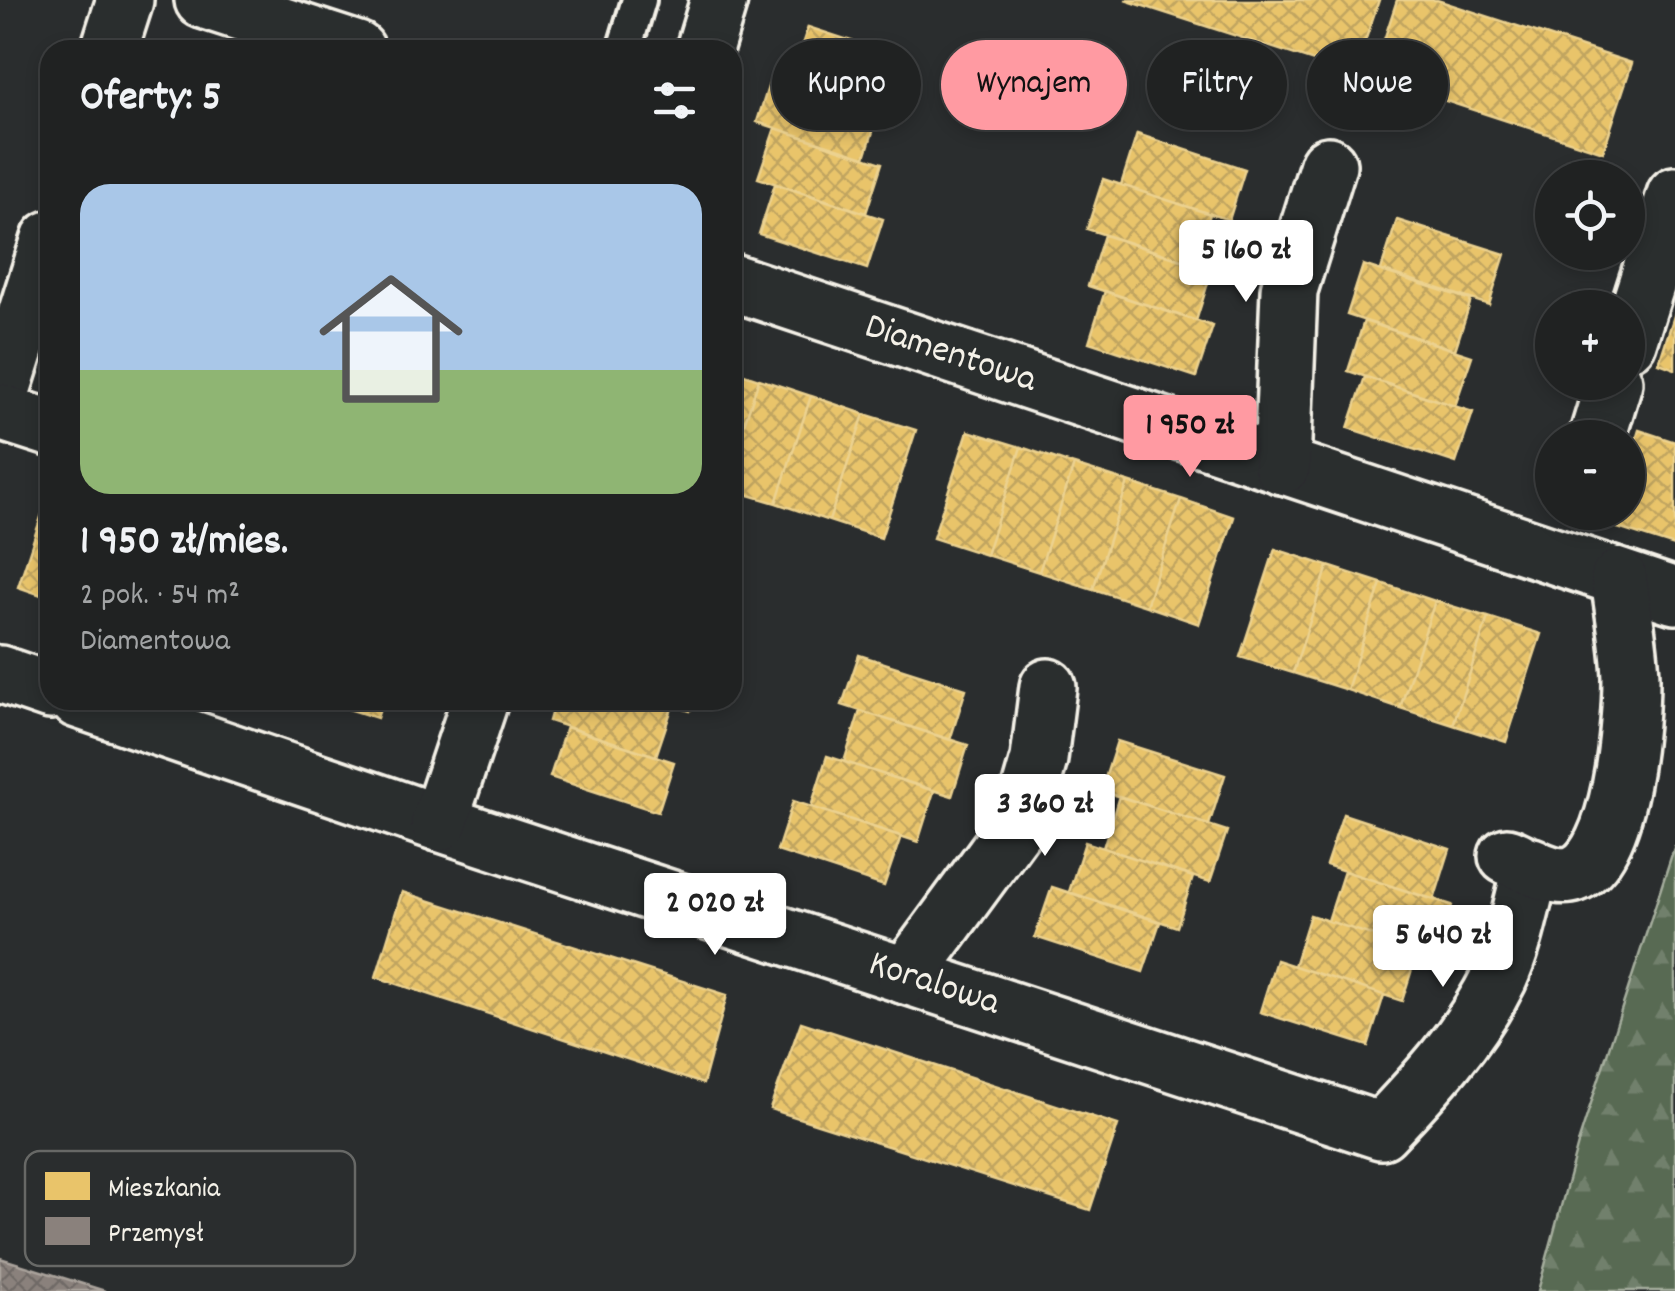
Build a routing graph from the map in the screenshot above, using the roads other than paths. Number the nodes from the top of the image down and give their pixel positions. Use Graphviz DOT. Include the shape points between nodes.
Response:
graph roads {
  1 [pos="124,0"];
  2 [pos="204,0"];
  3 [pos="640,0"];
  4 [pos="719,0"];
  5 [pos="112,40"];
  6 [pos="326,40"];
  7 [pos="627,40"];
  8 [pos="707,40"];
  9 [pos="1328,165"];
  10 [pos="1675,195"];
  11 [pos="40,271"];
  12 [pos="742,285"];
  13 [pos="1645,290"];
  14 [pos="0,397"];
  15 [pos="0,412"];
  16 [pos="40,425"];
  17 [pos="1282,466"];
  18 [pos="1565,535"];
  19 [pos="1619,578"];
  20 [pos="1675,596"];
  21 [pos="0,674"];
  22 [pos="1048,686"];
  23 [pos="40,687"];
  24 [pos="108,710"];
  25 [pos="477,710"];
  26 [pos="438,822"];
  27 [pos="906,976"];
  1 -- 5 [label="street"];
  2 -- 6 [label="street"];
  3 -- 7 [label="lane"];
  4 -- 8 [label="street"];
  9 -- 17 [label="street" via="1290,290"];
  10 -- 13 [label="street"];
  11 -- 14 [label="street"];
  12 -- 17 [label="street, Diamentowa"];
  15 -- 16 [label="street"];
  17 -- 18 [label="street, Diamentowa"];
  18 -- 19 [label="street, Diamentowa"];
  19 -- 20 [label="street, Diamentowa"];
  19 -- 27 [label="street, Koralowa" via="1631,677 1620,789 1608,831 1594,857 1574,874 1520,861 1500,975 1470,1029 1381,1131"];
  21 -- 23 [label="street"];
  22 -- 27 [label="street" via="1039,759 1022,818"];
  24 -- 26 [label="street, Koralowa"];
  25 -- 26 [label="street"];
  26 -- 27 [label="street, Koralowa"];
}
